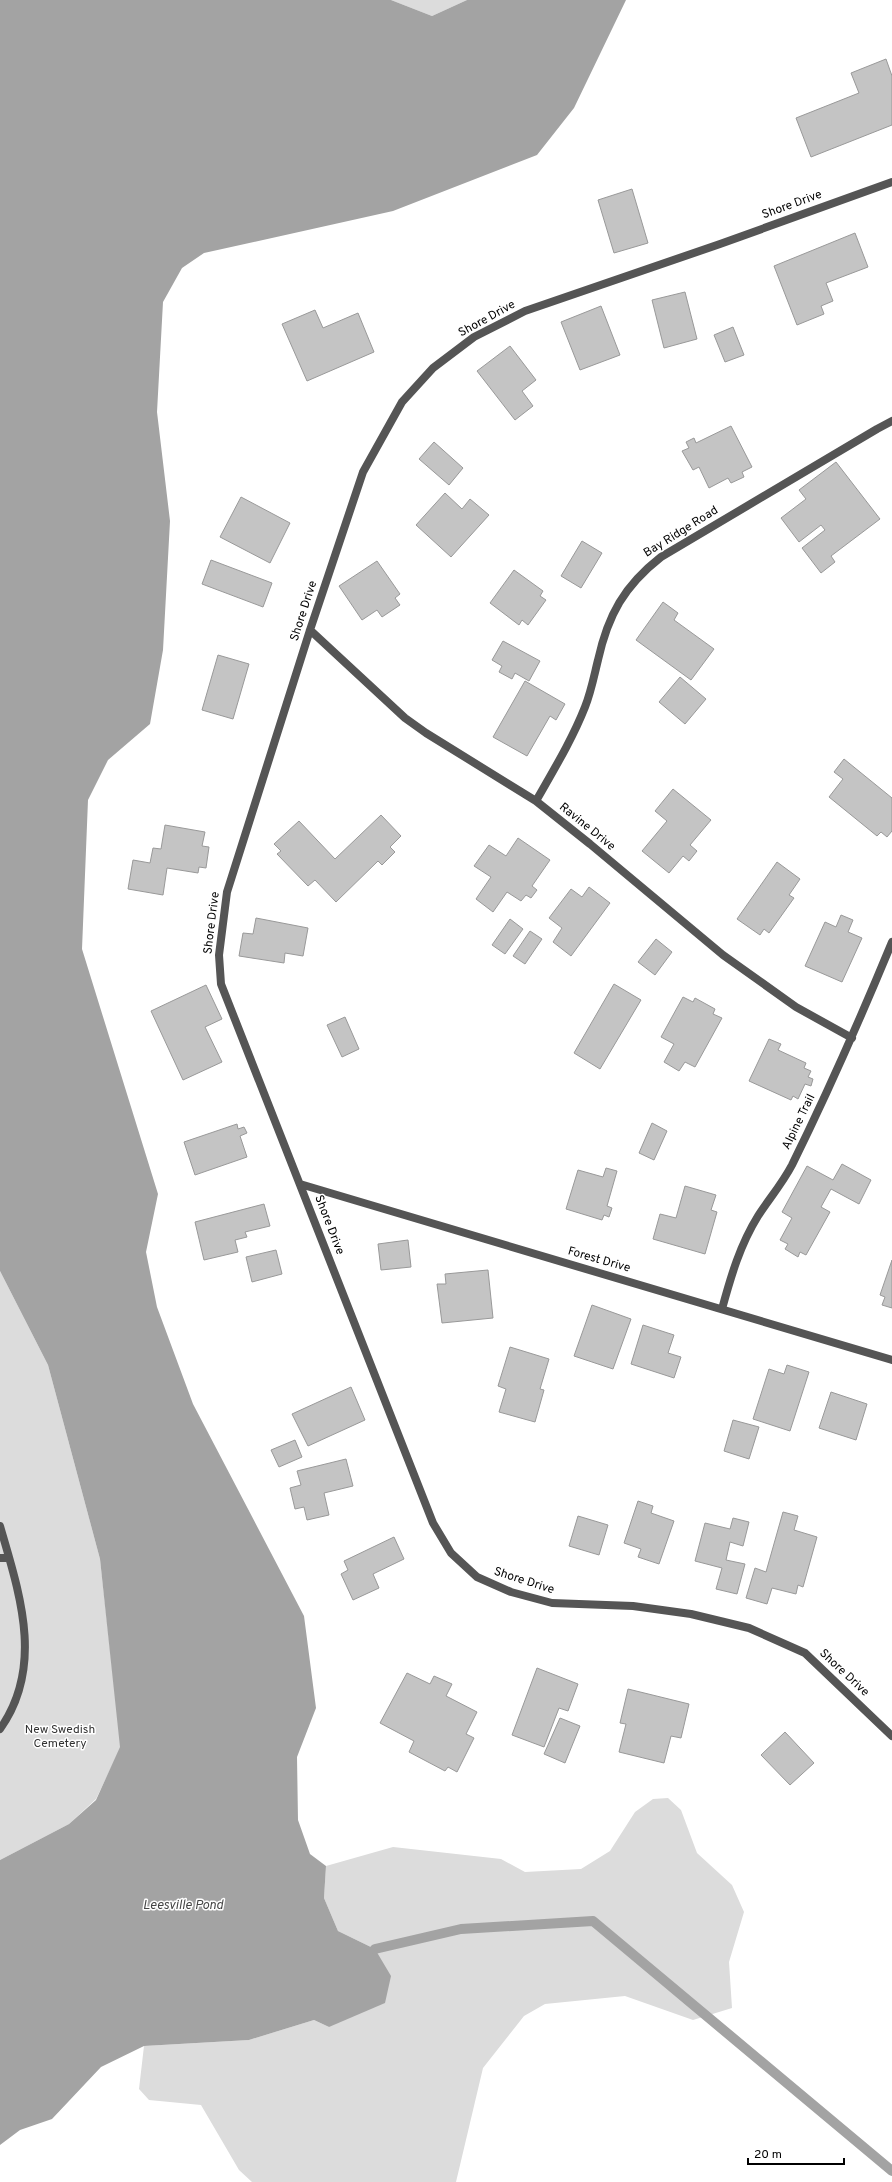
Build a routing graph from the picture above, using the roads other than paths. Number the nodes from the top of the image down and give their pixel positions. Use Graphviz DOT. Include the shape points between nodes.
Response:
graph roads {
  1 [pos="892,182"];
  2 [pos="892,421"];
  3 [pos="310,630"];
  4 [pos="536,802"];
  5 [pos="892,942"];
  6 [pos="852,1038"];
  7 [pos="300,1184"];
  8 [pos="722,1309"];
  9 [pos="892,1360"];
  10 [pos="0,1526"];
  11 [pos="0,1558"];
  12 [pos="9,1558"];
  13 [pos="0,1729"];
  14 [pos="892,1736"];
  1 -- 3 [label="street, Shore Drive" via="525,311 474,337 433,368 402,402 363,472"];
  2 -- 4 [label="street, Bay Ridge Road" via="661,557 641,572 615,608 586,706"];
  3 -- 4 [label="street, Ravine Drive" via="405,718 426,734"];
  3 -- 7 [label="street, Shore Drive" via="227,892 219,955 221,984"];
  4 -- 6 [label="street, Ravine Drive" via="723,955 796,1007"];
  5 -- 6 [label="street, Alpine Trail"];
  6 -- 8 [label="street, Alpine Trail" via="791,1168 743,1243"];
  7 -- 8 [label="street, Forest Drive"];
  7 -- 14 [label="street, Shore Drive" via="433,1523 451,1553 478,1578 511,1592 552,1603 633,1606 691,1614 749,1628 805,1653"];
  8 -- 9 [label="street, Forest Drive"];
  10 -- 12 [label="street"];
  11 -- 12 [label="street"];
  12 -- 13 [label="street" via="24,1620 24,1677 18,1695"];
}
